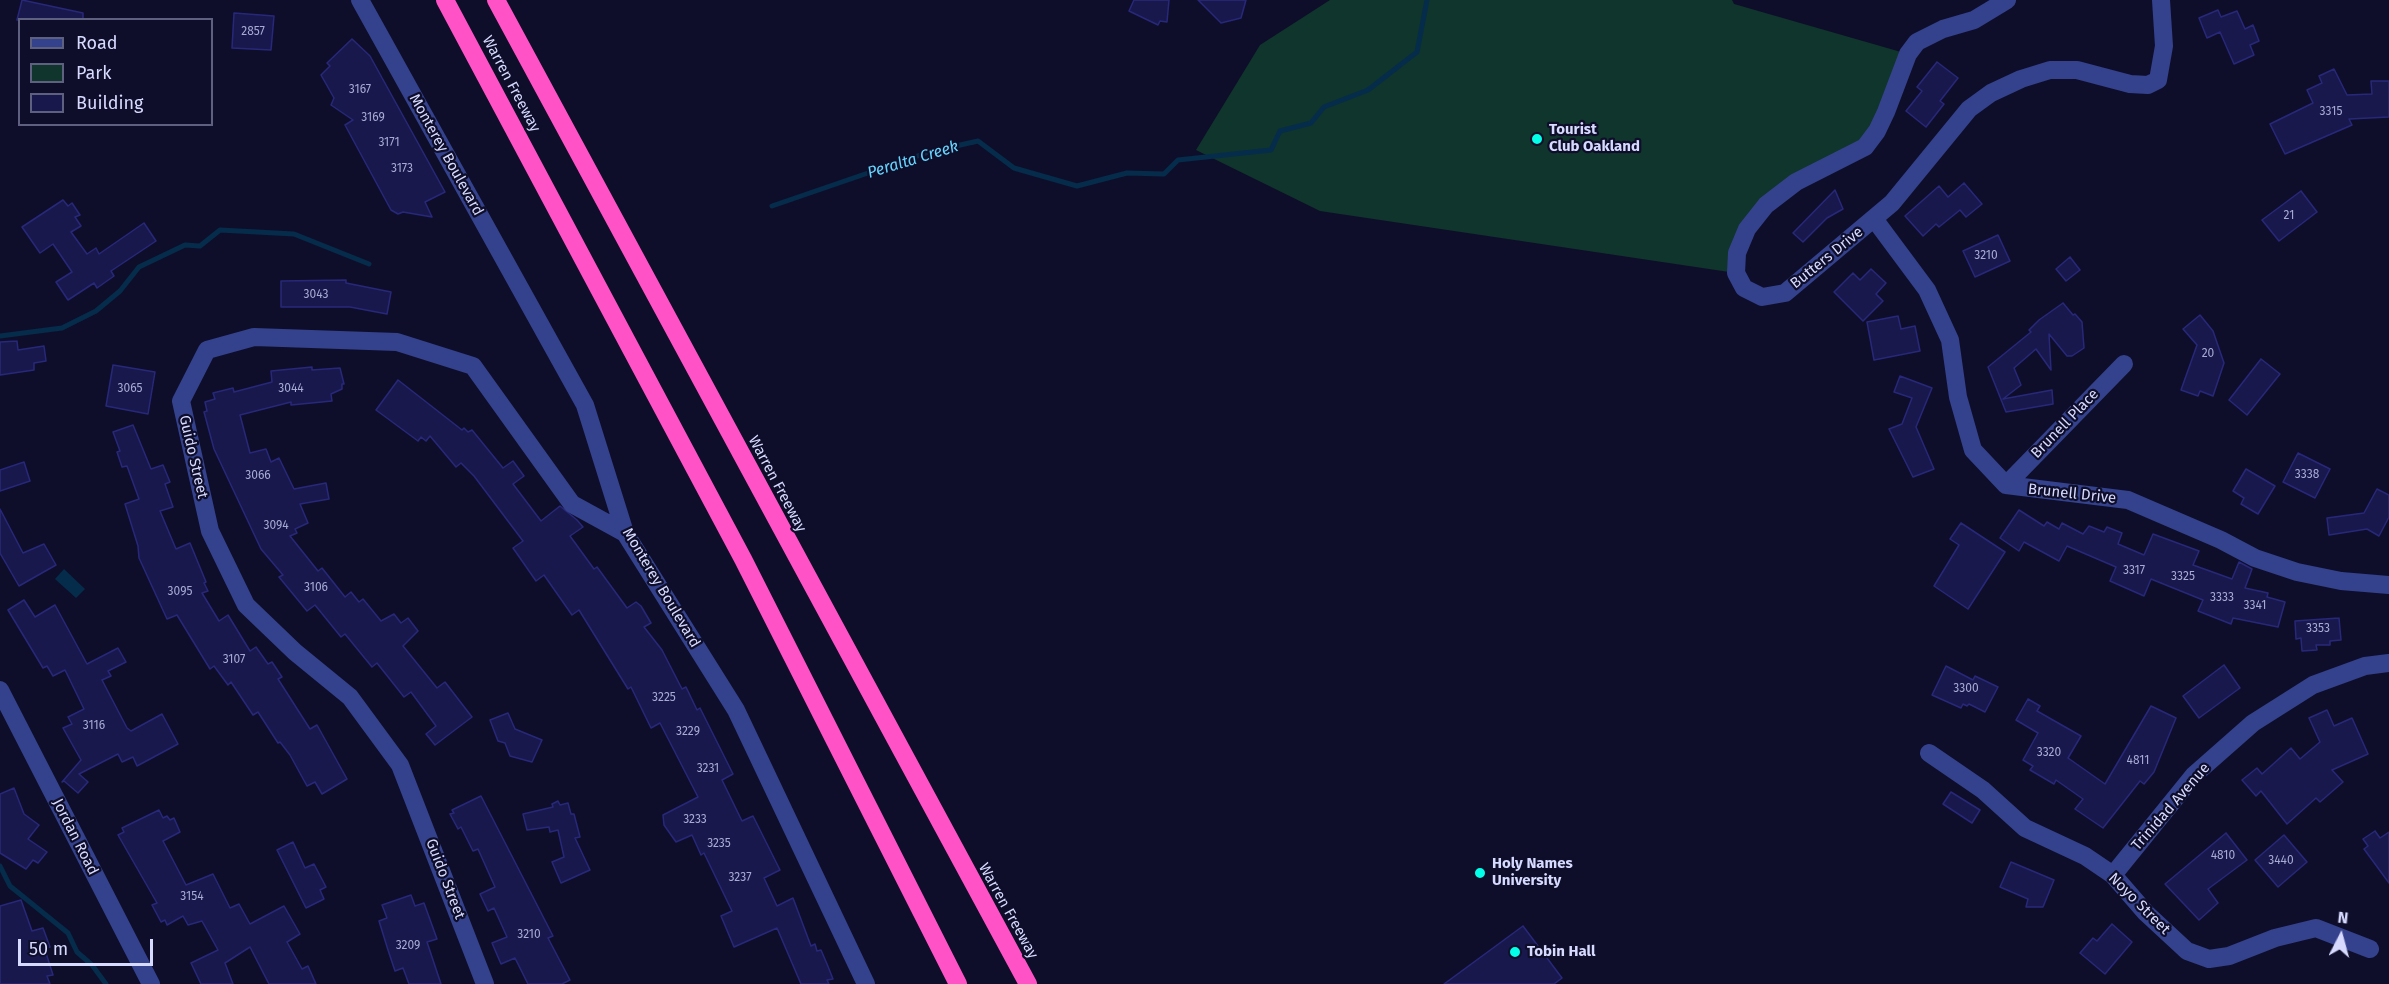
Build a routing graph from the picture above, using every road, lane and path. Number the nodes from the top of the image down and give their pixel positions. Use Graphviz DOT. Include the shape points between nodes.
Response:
graph roads {
  1 [pos="360,0"];
  2 [pos="446,0"];
  3 [pos="496,0"];
  4 [pos="2007,0"];
  5 [pos="2161,0"];
  6 [pos="1875,220"];
  7 [pos="2124,364"];
  8 [pos="2006,484"];
  9 [pos="625,533"];
  10 [pos="2389,585"];
  11 [pos="2389,663"];
  12 [pos="0,690"];
  13 [pos="1929,753"];
  14 [pos="2113,875"];
  15 [pos="2370,949"];
  16 [pos="151,984"];
  17 [pos="485,984"];
  18 [pos="866,984"];
  19 [pos="958,984"];
  20 [pos="1028,984"];
  1 -- 9 [label="street, Monterey Boulevard" via="585,405"];
  2 -- 19 [label="highway, Warren Freeway" via="742,559"];
  3 -- 20 [label="highway, Warren Freeway"];
  4 -- 6 [label="street, Butters Drive" via="1974,20 1942,29 1917,42 1908,54 1881,121 1864,147 1796,182 1766,205 1747,230 1737,253 1736,273 1744,288 1762,297 1785,293"];
  5 -- 6 [label="street, Butters Drive" via="2164,46 2158,80 2148,85 2130,84 2077,70 2050,70 1990,93 1969,110"];
  6 -- 8 [label="street, Brunell Drive" via="1927,290 1950,340 1958,397 1973,450"];
  7 -- 8 [label="street, Brunell Place"];
  8 -- 10 [label="street, Brunell Drive" via="2128,500 2273,564 2341,581"];
  9 -- 17 [label="street, Guido Street" via="572,504 473,366 397,342 254,337 207,351 181,401 210,531 246,605 350,697 400,765"];
  9 -- 18 [label="street, Monterey Boulevard" via="735,710"];
  11 -- 14 [label="street, Trinidad Avenue" via="2365,666 2313,685 2253,723 2194,775"];
  12 -- 16 [label="street, Jordan Road"];
  13 -- 14 [label="street, Noyo Street" via="1983,790 2025,828 2085,856"];
  14 -- 15 [label="street, Noyo Street" via="2187,951 2209,959 2316,928"];
}
